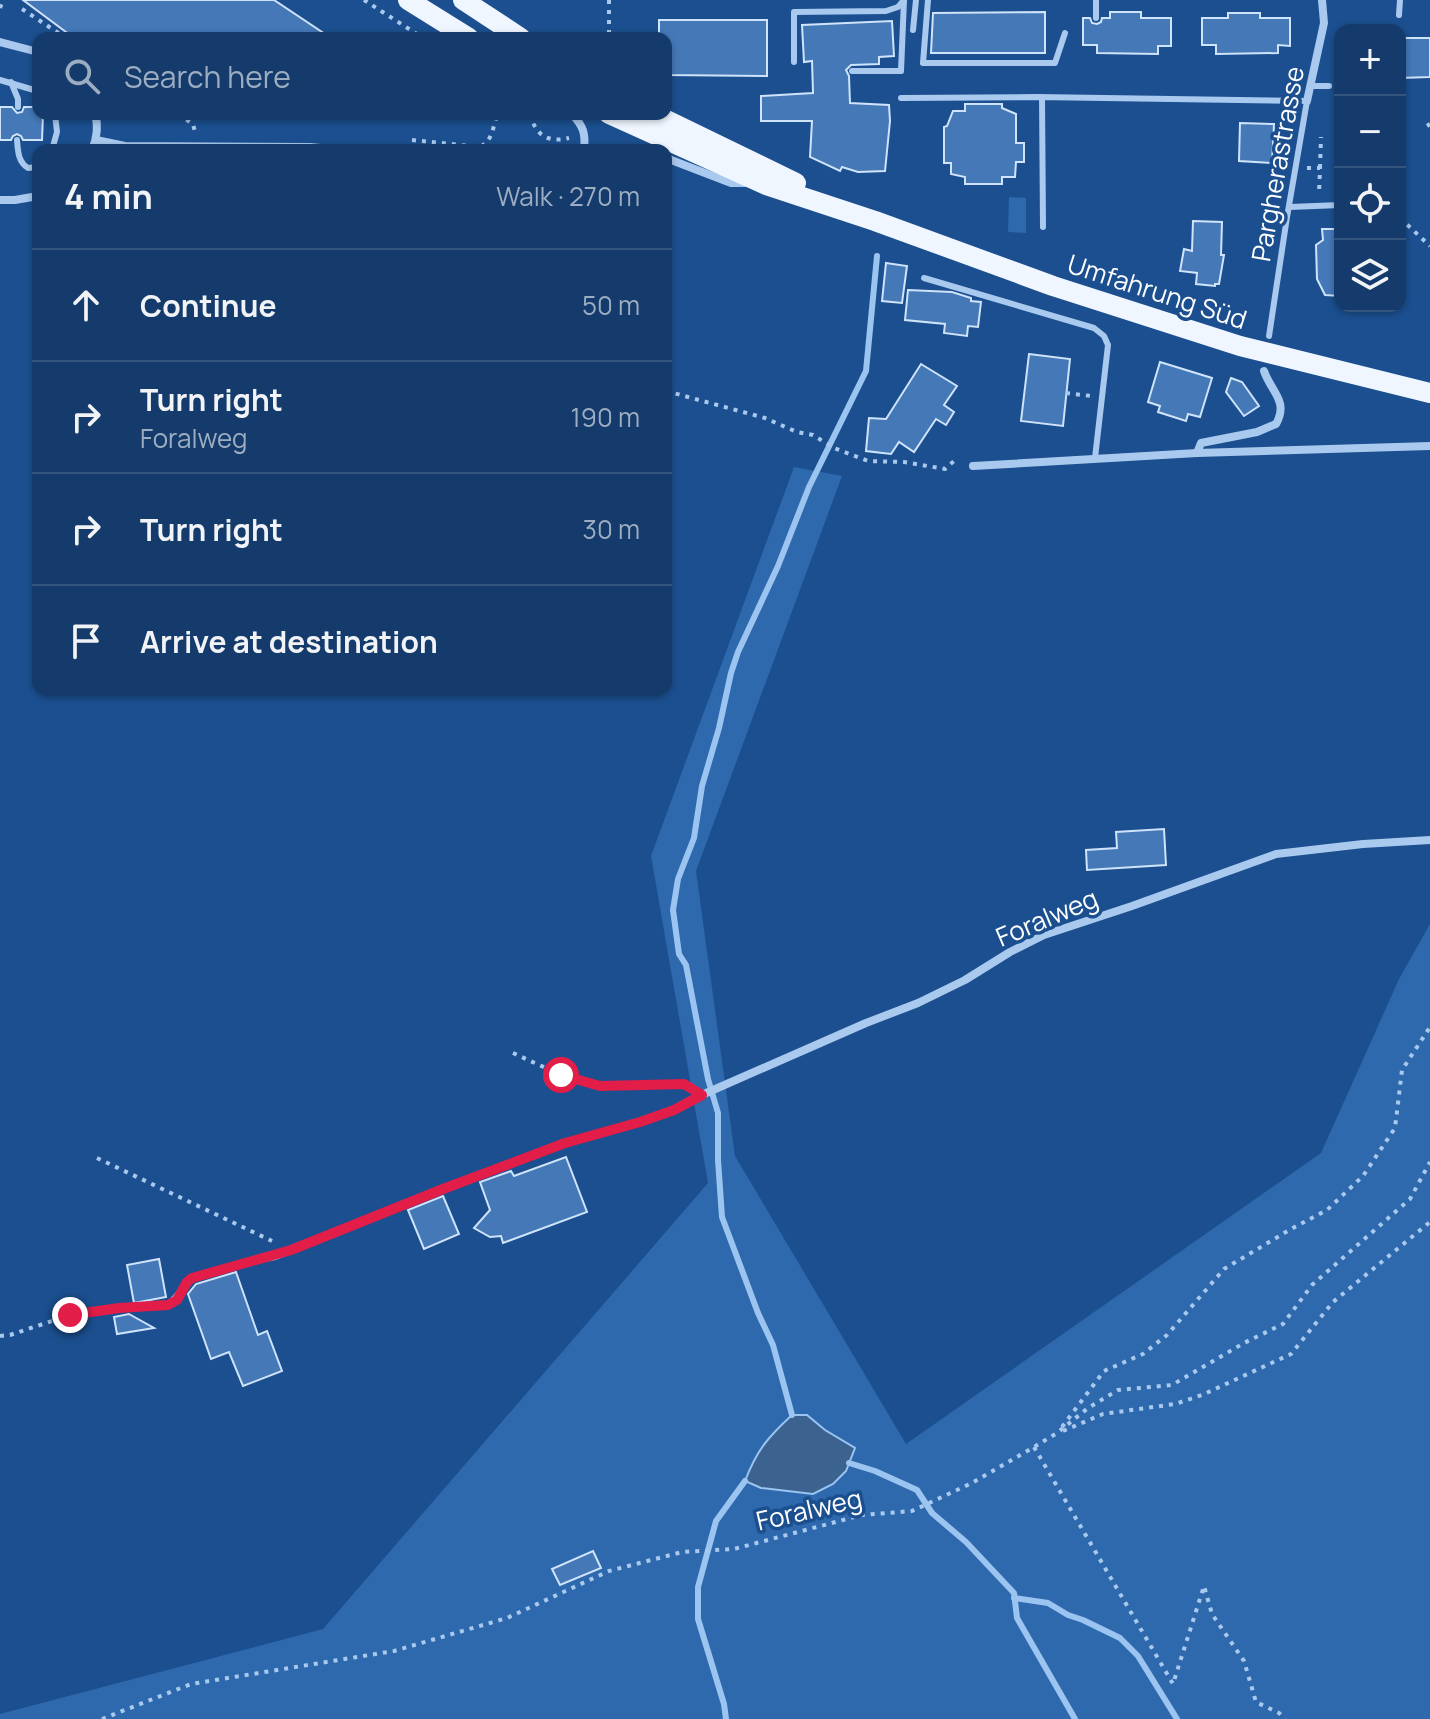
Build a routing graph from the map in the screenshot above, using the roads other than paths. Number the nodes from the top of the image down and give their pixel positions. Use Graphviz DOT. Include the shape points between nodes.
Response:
graph roads {
  1 [pos="408,0"];
  2 [pos="463,0"];
  3 [pos="904,0"];
  4 [pos="916,0"];
  5 [pos="928,0"];
  6 [pos="1096,0"];
  7 [pos="1322,0"];
  8 [pos="1400,0"];
  9 [pos="1399,15"];
  10 [pos="1096,18"];
  11 [pos="913,30"];
  12 [pos="459,32"];
  13 [pos="512,32"];
  14 [pos="1065,33"];
  15 [pos="0,42"];
  16 [pos="32,50"];
  17 [pos="794,62"];
  18 [pos="852,71"];
  19 [pos="0,80"];
  20 [pos="11,82"];
  21 [pos="1312,86"];
  22 [pos="1329,86"];
  23 [pos="32,89"];
  24 [pos="1042,97"];
  25 [pos="901,98"];
  26 [pos="1307,101"];
  27 [pos="18,107"];
  28 [pos="56,120"];
  29 [pos="97,120"];
  30 [pos="577,120"];
  31 [pos="622,120"];
  32 [pos="666,120"];
  33 [pos="17,140"];
  34 [pos="96,140"];
  35 [pos="54,144"];
  36 [pos="94,144"];
  37 [pos="115,144"];
  38 [pos="584,144"];
  39 [pos="672,160"];
  40 [pos="32,168"];
  41 [pos="766,185"];
  42 [pos="32,197"];
  43 [pos="0,200"];
  44 [pos="1334,205"];
  45 [pos="1290,207"];
  46 [pos="875,221"];
  47 [pos="1043,227"];
  48 [pos="924,278"];
  49 [pos="1269,336"];
  50 [pos="1264,371"];
  51 [pos="1430,393"];
  52 [pos="1430,446"];
  53 [pos="1197,453"];
  54 [pos="1095,458"];
  55 [pos="973,466"];
  56 [pos="1430,840"];
  57 [pos="168,1305"];
  1 -- 12 [label="main road"];
  2 -- 13 [label="main road"];
  3 -- 17 [label="lane" via="886,11 794,12"];
  3 -- 18 [label="lane" via="901,71"];
  4 -- 11 [label="lane"];
  5 -- 14 [label="lane" via="923,63 1055,63"];
  6 -- 10 [label="lane"];
  7 -- 21 [label="street, Pargherastrasse" via="1324,23"];
  8 -- 9 [label="lane"];
  15 -- 16 [label="street"];
  19 -- 20 [label="lane"];
  20 -- 23 [label="lane"];
  20 -- 27 [label="lane"];
  21 -- 22 [label="lane"];
  21 -- 26 [label="street, Pargherastrasse"];
  24 -- 25 [label="lane"];
  24 -- 26 [label="lane"];
  24 -- 47 [label="lane"];
  26 -- 45 [label="lane, Pargherastrasse"];
  28 -- 35 [label="lane"];
  29 -- 34 [label="street"];
  30 -- 38 [label="street"];
  31 -- 41 [label="main road, Umfahrung Süd"];
  32 -- 46 [label="main road, Umfahrung Süd"];
  33 -- 40 [label="lane" via="23,165"];
  34 -- 36 [label="street"];
  34 -- 37 [label="street"];
  39 -- 41 [label="street" via="731,183"];
  41 -- 46 [label="main road, Umfahrung Süd"];
  42 -- 43 [label="street"];
  44 -- 45 [label="lane"];
  45 -- 49 [label="lane, Pargherastrasse"];
  46 -- 51 [label="main road, Umfahrung Süd" via="1165,323"];
  48 -- 54 [label="lane" via="1094,328 1104,336 1108,345"];
  50 -- 53 [label="street" via="1281,402 1276,424 1201,443"];
  52 -- 53 [label="street"];
  53 -- 54 [label="street"];
  54 -- 55 [label="street"];
  56 -- 57 [label="street, Foralweg" via="1276,854 1044,935 918,1003 674,1110 565,1143 291,1250 192,1278"];
}
